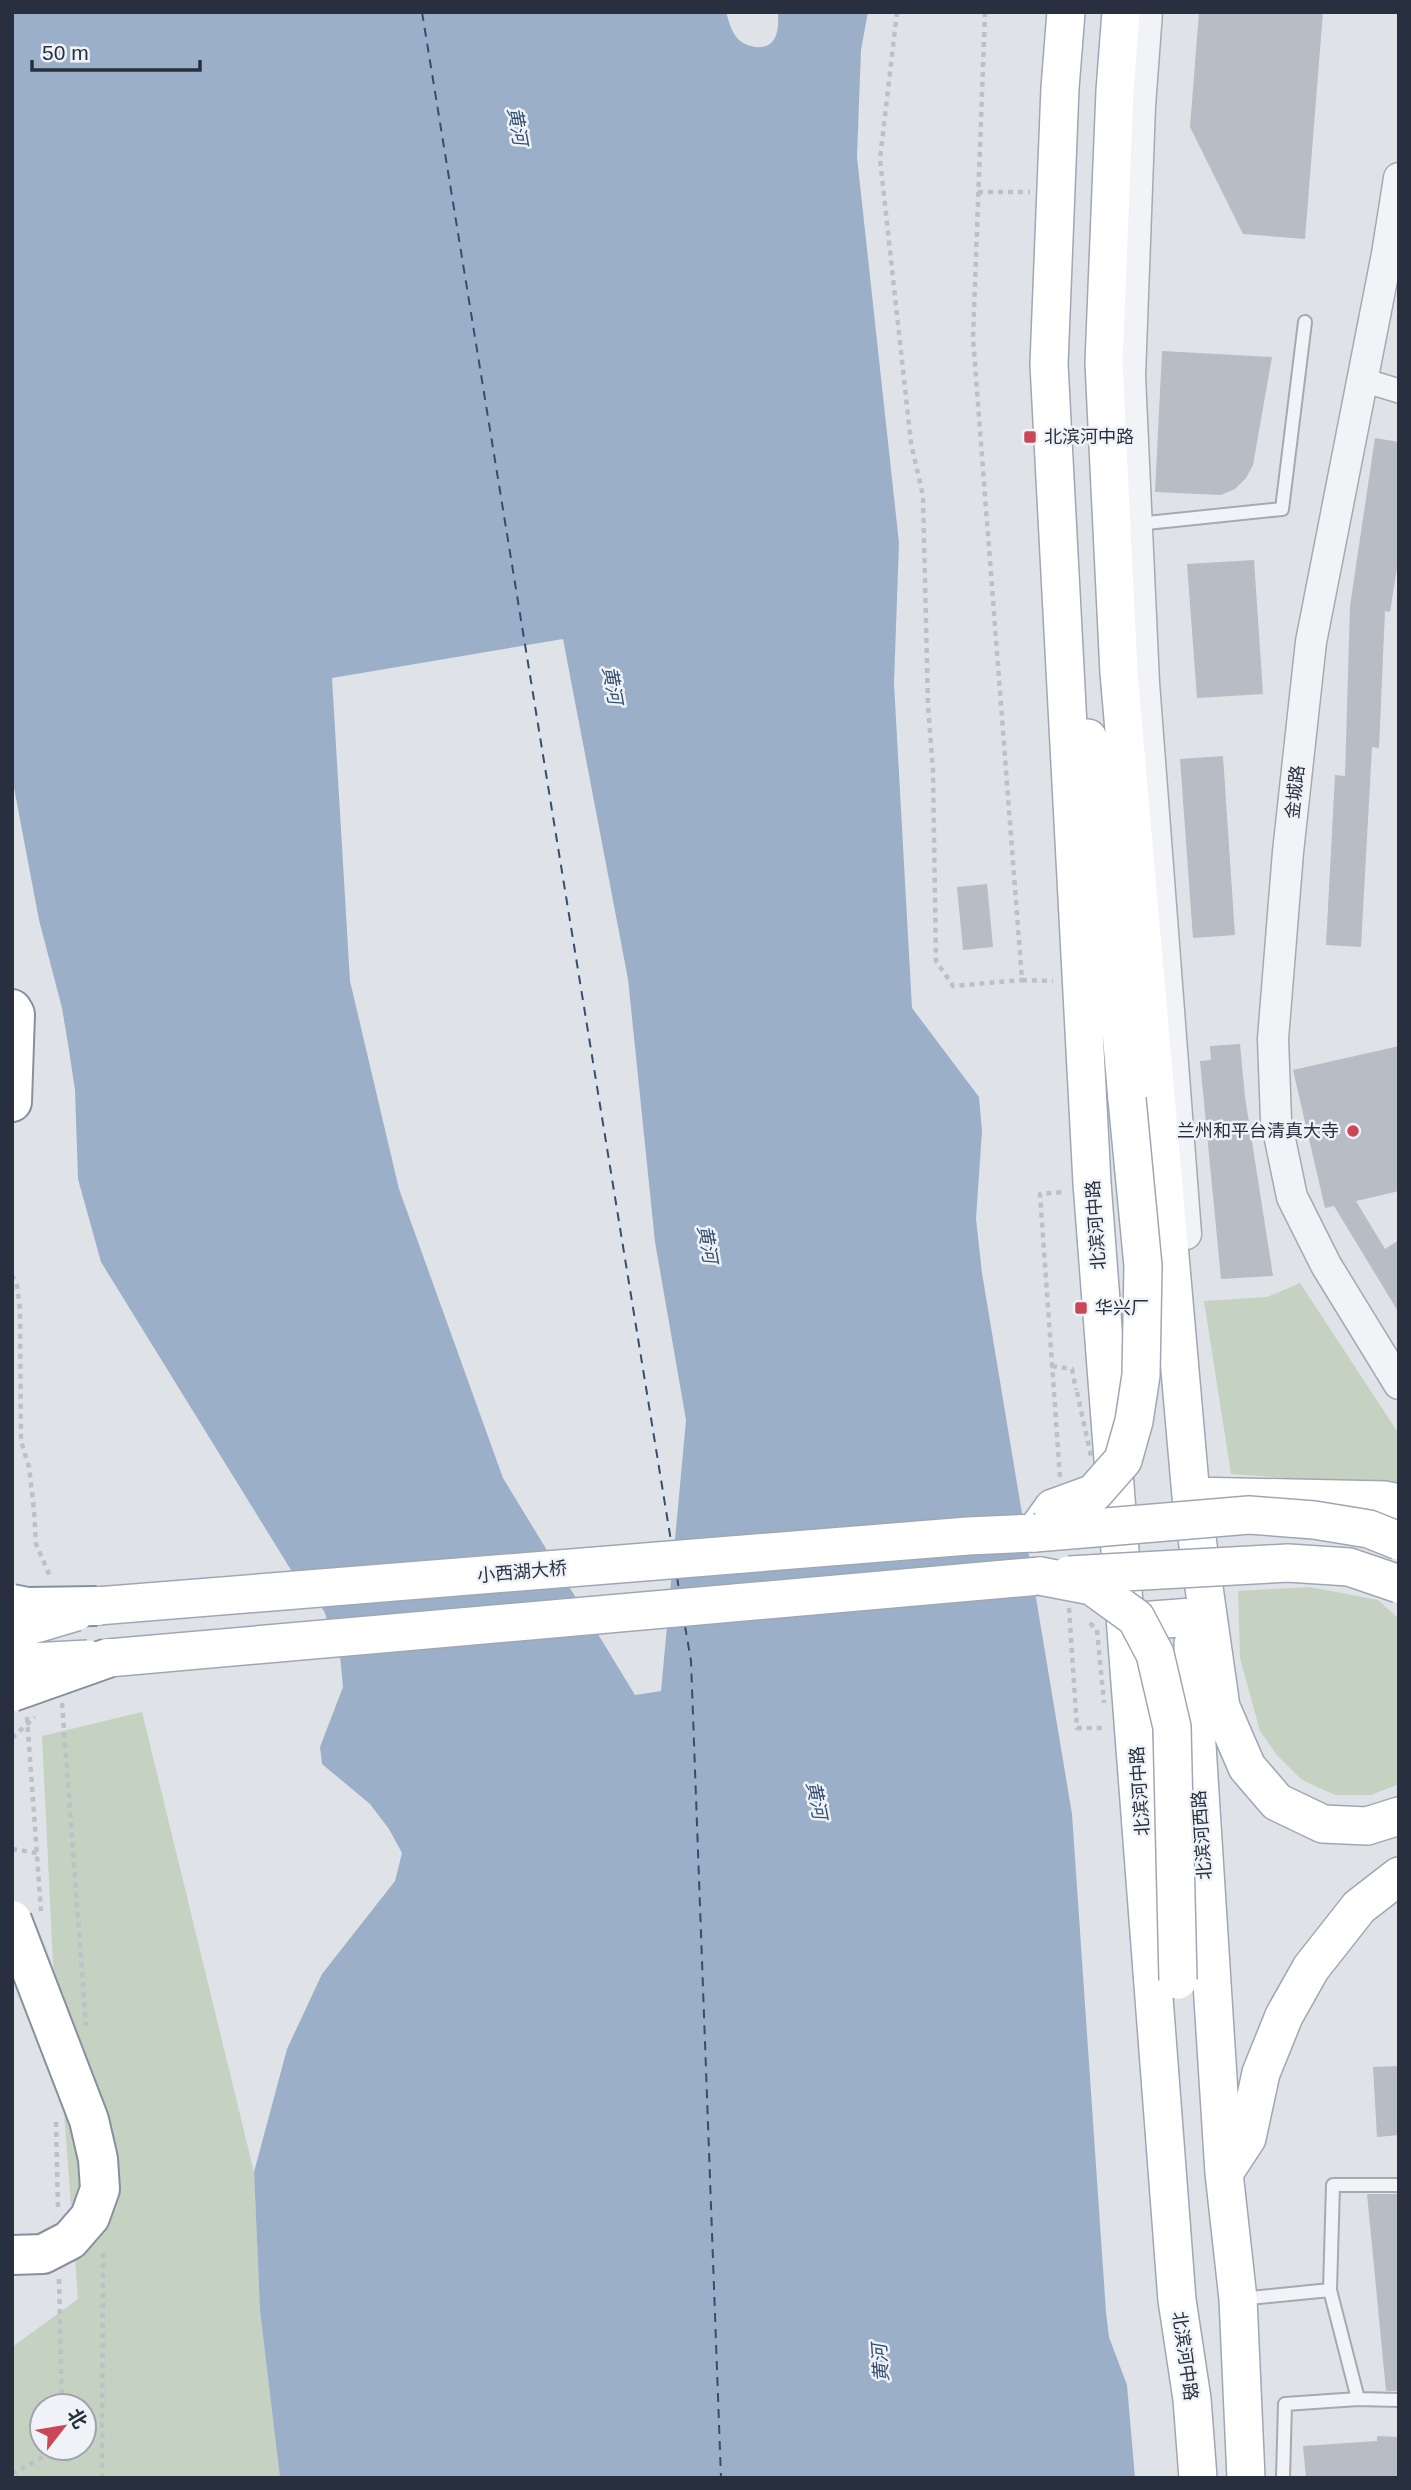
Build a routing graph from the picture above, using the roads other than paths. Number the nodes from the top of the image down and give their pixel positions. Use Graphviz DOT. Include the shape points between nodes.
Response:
graph roads {
  1 [pos="1066,12"];
  2 [pos="1121,12"];
  3 [pos="1147,12"];
  4 [pos="1399,178"];
  5 [pos="1305,322"];
  6 [pos="1363,380"];
  7 [pos="1399,391"];
  8 [pos="1137,524"];
  9 [pos="1062,607"];
  10 [pos="12,1009"];
  11 [pos="12,1102"];
  12 [pos="1393,1364"];
  13 [pos="1191,1496"];
  14 [pos="1399,1503"];
  15 [pos="1035,1533"];
  16 [pos="1399,1541"];
  17 [pos="1040,1576"];
  18 [pos="1399,1584"];
  19 [pos="12,1604"];
  20 [pos="97,1606"];
  21 [pos="1192,1617"];
  22 [pos="1127,1622"];
  23 [pos="12,1631"];
  24 [pos="108,1658"];
  25 [pos="12,1663"];
  26 [pos="12,1692"];
  27 [pos="1399,1816"];
  28 [pos="1399,1876"];
  29 [pos="12,1920"];
  30 [pos="1224,2173"];
  31 [pos="1399,2185"];
  32 [pos="12,2255"];
  33 [pos="1330,2290"];
  34 [pos="1238,2299"];
  35 [pos="1192,2399"];
  36 [pos="1358,2399"];
  37 [pos="1399,2400"];
  38 [pos="1198,2478"];
  39 [pos="1246,2478"];
  40 [pos="1283,2478"];
  1 -- 9 [label="main road, 北滨河中路" via="1049,364"];
  2 -- 13 [label="main road" via="1104,363 1117,646"];
  3 -- 8 [label="street" via="1130,376"];
  4 -- 6 [label="street, 金城路"];
  5 -- 8 [label="lane" via="1282,509"];
  6 -- 7 [label="street"];
  6 -- 12 [label="street, 金城路" via="1311,642 1288,852 1273,1080 1292,1197 1326,1265"];
  8 -- 13 [label="street" via="1145,696 1195,1359"];
  9 -- 15 [label="main road, bridge" via="1102,813 1143,1266 1141,1375 1123,1460 1094,1493 1053,1508"];
  9 -- 22 [label="main road, 北滨河中路" via="1092,1182"];
  10 -- 11 [label="highway"];
  13 -- 14 [label="main road"];
  13 -- 21 [label="main road, 北滨河西路"];
  13 -- 27 [label="main road" via="1221,1707 1247,1766 1277,1801 1323,1824 1367,1826"];
  15 -- 16 [label="main road, 小西湖大桥, bridge" via="1248,1515 1370,1528"];
  15 -- 20 [label="main road, 小西湖大桥"];
  17 -- 18 [label="main road, bridge" via="1289,1563 1349,1567"];
  17 -- 24 [label="main road"];
  17 -- 35 [label="main road, bridge" via="1092,1586 1136,1618 1155,1654 1172,1727 1178,1980 1196,2298"];
  19 -- 20 [label="highway, bridge"];
  20 -- 23 [label="main road, 小西湖大桥, bridge"];
  21 -- 22 [label="main road"];
  21 -- 30 [label="main road, 北滨河西路"];
  22 -- 35 [label="main road, 北滨河中路" via="1177,2300"];
  24 -- 25 [label="main road, bridge"];
  24 -- 26 [label="highway, bridge"];
  28 -- 30 [label="main road" via="1359,1907 1311,1968 1284,2016 1261,2073 1247,2138"];
  29 -- 32 [label="highway, bridge" via="89,2120 100,2189 90,2217 70,2240 43,2254"];
  30 -- 34 [label="main road"];
  31 -- 33 [label="lane" via="1333,2185"];
  33 -- 34 [label="lane"];
  33 -- 36 [label="lane"];
  34 -- 39 [label="main road"];
  35 -- 38 [label="main road, 北滨河中路"];
  36 -- 37 [label="lane"];
  36 -- 40 [label="lane" via="1285,2404"];
}
